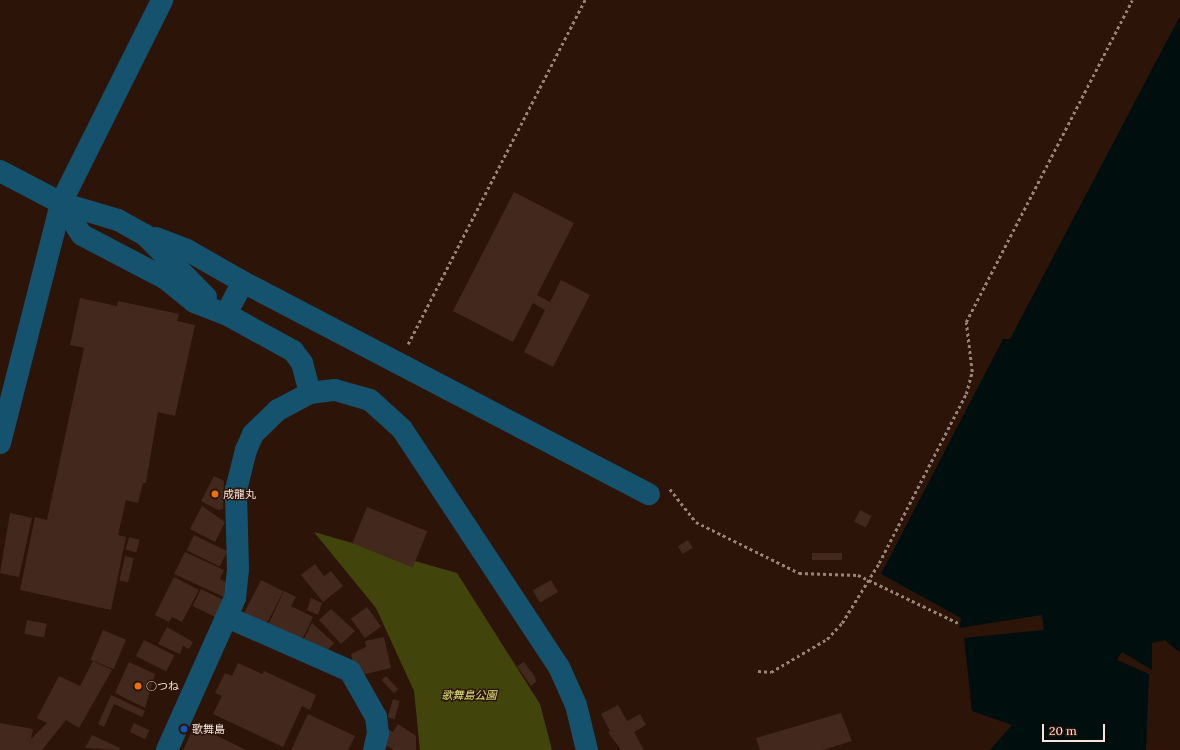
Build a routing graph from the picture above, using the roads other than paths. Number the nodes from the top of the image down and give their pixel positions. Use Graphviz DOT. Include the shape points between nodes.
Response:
graph roads {
  1 [pos="162,0"];
  2 [pos="0,171"];
  3 [pos="62,203"];
  4 [pos="145,235"];
  5 [pos="244,282"];
  6 [pos="226,314"];
  7 [pos="6,384"];
  8 [pos="310,393"];
  9 [pos="0,443"];
  10 [pos="658,490"];
  11 [pos="227,617"];
  12 [pos="167,750"];
  13 [pos="374,750"];
  14 [pos="587,750"];
  1 -- 3 [label="street"];
  2 -- 3 [label="street"];
  3 -- 4 [label="street" via="118,220"];
  3 -- 6 [label="street" via="82,235 166,279 194,302"];
  3 -- 7 [label="street" via="30,336"];
  4 -- 5 [label="street" via="187,250"];
  4 -- 6 [label="street"];
  5 -- 6 [label="street"];
  5 -- 10 [label="street"];
  6 -- 8 [label="street" via="293,351 302,363"];
  7 -- 9 [label="street"];
  8 -- 11 [label="street" via="268,417 246,450 236,490 237,584"];
  8 -- 14 [label="street" via="335,390 360,395 380,406 402,429 559,667 576,706"];
  11 -- 12 [label="street"];
  11 -- 13 [label="street" via="350,672 376,717 378,733"];
}
